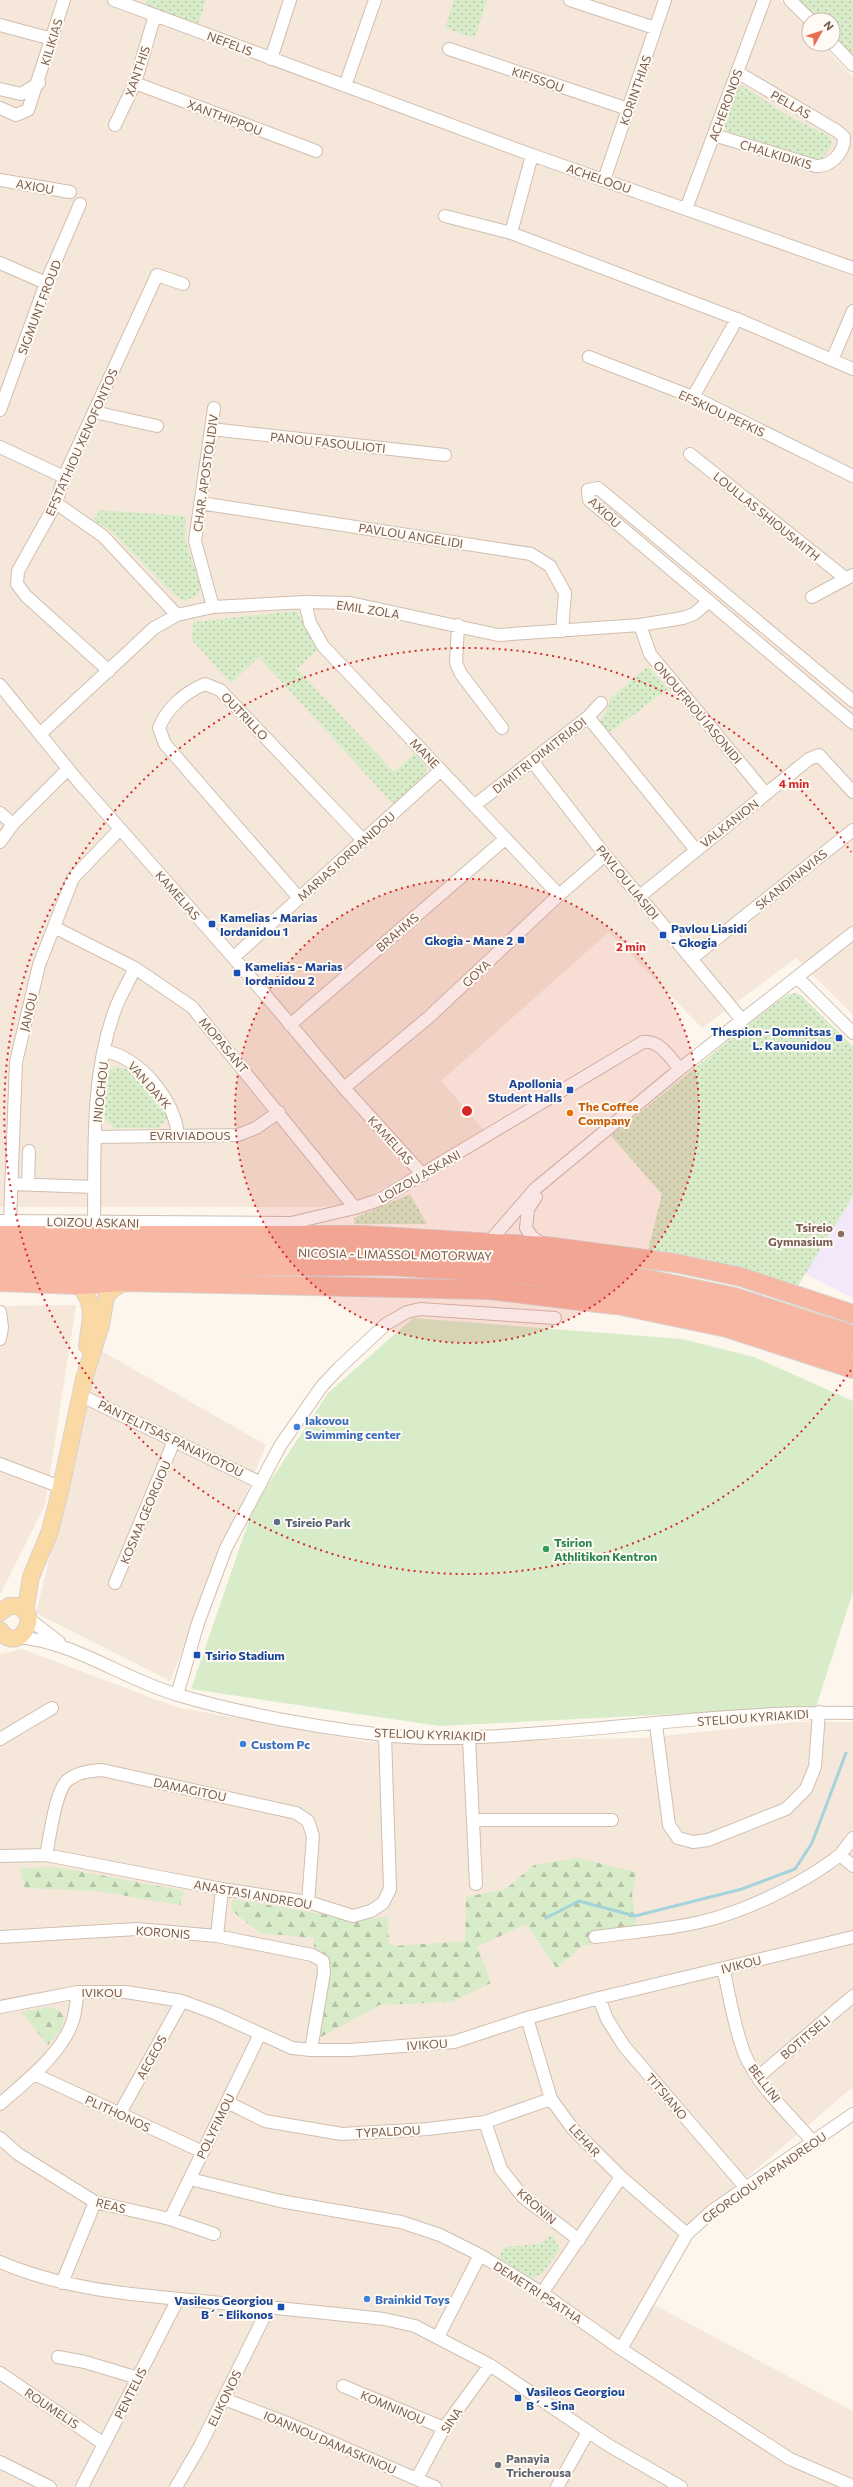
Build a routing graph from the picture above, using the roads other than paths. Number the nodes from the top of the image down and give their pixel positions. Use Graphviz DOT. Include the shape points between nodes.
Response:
graph roads {
  1 [pos="64,0"];
  2 [pos="114,0"];
  3 [pos="290,0"];
  4 [pos="375,0"];
  5 [pos="570,0"];
  6 [pos="665,0"];
  7 [pos="764,0"];
  8 [pos="790,0"];
  9 [pos="802,12"];
  10 [pos="155,15"];
  11 [pos="0,25"];
  12 [pos="655,28"];
  13 [pos="52,39"];
  14 [pos="449,49"];
  15 [pos="841,52"];
  16 [pos="271,59"];
  17 [pos="853,65"];
  18 [pos="737,72"];
  19 [pos="39,83"];
  20 [pos="135,83"];
  21 [pos="345,86"];
  22 [pos="0,89"];
  23 [pos="0,108"];
  24 [pos="628,109"];
  25 [pos="115,125"];
  26 [pos="714,135"];
  27 [pos="844,137"];
  28 [pos="316,151"];
  29 [pos="532,156"];
  30 [pos="0,180"];
  31 [pos="604,180"];
  32 [pos="70,192"];
  33 [pos="80,204"];
  34 [pos="686,209"];
  35 [pos="445,216"];
  36 [pos="511,232"];
  37 [pos="0,262"];
  38 [pos="853,268"];
  39 [pos="46,283"];
  40 [pos="183,284"];
  41 [pos="853,311"];
  42 [pos="736,319"];
  43 [pos="589,357"];
  44 [pos="832,360"];
  45 [pos="853,369"];
  46 [pos="693,397"];
  47 [pos="214,408"];
  48 [pos="0,410"];
  49 [pos="94,412"];
  50 [pos="157,426"];
  51 [pos="211,429"];
  52 [pos="0,447"];
  53 [pos="690,454"];
  54 [pos="445,455"];
  55 [pos="853,476"];
  56 [pos="64,477"];
  57 [pos="56,503"];
  58 [pos="200,503"];
  59 [pos="849,577"];
  60 [pos="812,596"];
  61 [pos="709,601"];
  62 [pos="305,602"];
  63 [pos="213,608"];
  64 [pos="177,615"];
  65 [pos="458,625"];
  66 [pos="640,625"];
  67 [pos="562,631"];
  68 [pos="109,671"];
  69 [pos="0,685"];
  70 [pos="833,685"];
  71 [pos="823,697"];
  72 [pos="853,702"];
  73 [pos="601,703"];
  74 [pos="588,717"];
  75 [pos="853,723"];
  76 [pos="502,728"];
  77 [pos="40,734"];
  78 [pos="532,761"];
  79 [pos="68,769"];
  80 [pos="441,770"];
  81 [pos="853,792"];
  82 [pos="766,794"];
  83 [pos="475,805"];
  84 [pos="0,813"];
  85 [pos="13,824"];
  86 [pos="120,829"];
  87 [pos="853,830"];
  88 [pos="505,839"];
  89 [pos="363,840"];
  90 [pos="0,842"];
  91 [pos="696,850"];
  92 [pos="606,855"];
  93 [pos="559,895"];
  94 [pos="640,896"];
  95 [pos="300,898"];
  96 [pos="54,927"];
  97 [pos="853,933"];
  98 [pos="234,957"];
  99 [pos="691,959"];
  100 [pos="135,968"];
  101 [pos="797,977"];
  102 [pos="742,1020"];
  103 [pos="290,1025"];
  104 [pos="853,1033"];
  105 [pos="105,1051"];
  106 [pos="680,1069"];
  107 [pos="344,1088"];
  108 [pos="279,1112"];
  109 [pos="178,1135"];
  110 [pos="96,1137"];
  111 [pos="29,1151"];
  112 [pos="423,1175"];
  113 [pos="549,1178"];
  114 [pos="12,1184"];
  115 [pos="28,1185"];
  116 [pos="94,1187"];
  117 [pos="356,1208"];
  118 [pos="94,1222"];
  119 [pos="3,1225"];
  120 [pos="545,1246"];
  121 [pos="492,1248"];
  122 [pos="0,1252"];
  123 [pos="675,1263"];
  124 [pos="0,1267"];
  125 [pos="432,1269"];
  126 [pos="0,1282"];
  127 [pos="125,1282"];
  128 [pos="79,1285"];
  129 [pos="614,1305"];
  130 [pos="0,1312"];
  131 [pos="853,1314"];
  132 [pos="555,1318"];
  133 [pos="853,1335"];
  134 [pos="0,1339"];
  135 [pos="853,1350"];
  136 [pos="853,1370"];
  137 [pos="84,1379"];
  138 [pos="80,1394"];
  139 [pos="174,1441"];
  140 [pos="0,1464"];
  141 [pos="261,1483"];
  142 [pos="62,1487"];
  143 [pos="34,1566"];
  144 [pos="115,1584"];
  145 [pos="3,1611"];
  146 [pos="27,1615"];
  147 [pos="0,1630"];
  148 [pos="11,1639"];
  149 [pos="68,1649"];
  150 [pos="177,1695"];
  151 [pos="52,1708"];
  152 [pos="819,1712"];
  153 [pos="853,1713"];
  154 [pos="656,1724"];
  155 [pos="385,1735"];
  156 [pos="469,1738"];
  157 [pos="0,1739"];
  158 [pos="473,1820"];
  159 [pos="612,1820"];
  160 [pos="853,1838"];
  161 [pos="46,1855"];
  162 [pos="0,1856"];
  163 [pos="840,1856"];
  164 [pos="853,1866"];
  165 [pos="476,1884"];
  166 [pos="222,1889"];
  167 [pos="308,1902"];
  168 [pos="217,1936"];
  169 [pos="0,1937"];
  170 [pos="595,1937"];
  171 [pos="853,1937"];
  172 [pos="723,1968"];
  173 [pos="78,1992"];
  174 [pos="853,1996"];
  175 [pos="599,1998"];
  176 [pos="182,2001"];
  177 [pos="0,2007"];
  178 [pos="527,2018"];
  179 [pos="260,2034"];
  180 [pos="311,2050"];
  181 [pos="34,2074"];
  182 [pos="758,2077"];
  183 [pos="551,2099"];
  184 [pos="227,2102"];
  185 [pos="0,2104"];
  186 [pos="120,2113"];
  187 [pos="853,2114"];
  188 [pos="485,2122"];
  189 [pos="0,2138"];
  190 [pos="813,2142"];
  191 [pos="203,2152"];
  192 [pos="621,2177"];
  193 [pos="190,2179"];
  194 [pos="746,2188"];
  195 [pos="95,2202"];
  196 [pos="170,2218"];
  197 [pos="214,2234"];
  198 [pos="687,2234"];
  199 [pos="579,2240"];
  200 [pos="480,2255"];
  201 [pos="0,2262"];
  202 [pos="62,2283"];
  203 [pos="542,2293"];
  204 [pos="178,2299"];
  205 [pos="269,2307"];
  206 [pos="438,2337"];
  207 [pos="621,2349"];
  208 [pos="58,2358"];
  209 [pos="490,2365"];
  210 [pos="0,2373"];
  211 [pos="138,2378"];
  212 [pos="343,2386"];
  213 [pos="224,2400"];
  214 [pos="444,2428"];
  215 [pos="588,2432"];
  216 [pos="104,2444"];
  217 [pos="0,2462"];
  218 [pos="417,2478"];
  219 [pos="853,2486"];
  220 [pos="50,2487"];
  221 [pos="82,2487"];
  222 [pos="176,2487"];
  223 [pos="435,2487"];
  224 [pos="557,2487"];
  225 [pos="681,2487"];
  1 -- 13 [label="street, KILIKIAS"];
  2 -- 10 [label="street, NEFELIS"];
  3 -- 16 [label="street"];
  4 -- 21 [label="street"];
  5 -- 12 [label="street"];
  6 -- 12 [label="street, KORINTHIAS"];
  7 -- 18 [label="street, ACHERONOS"];
  8 -- 9 [label="street"];
  10 -- 16 [label="street, NEFELIS"];
  10 -- 20 [label="street, XANTHIS"];
  11 -- 13 [label="street"];
  12 -- 24 [label="street, KORINTHIAS"];
  13 -- 19 [label="street, KILIKIAS"];
  14 -- 24 [label="street, KIFISSOU"];
  15 -- 17 [label="street"];
  16 -- 21 [label="street, NEFELIS"];
  18 -- 26 [label="street, ACHERONOS"];
  18 -- 27 [label="street, PELLAS"];
  19 -- 22 [label="street" via="15,95"];
  19 -- 23 [label="street, KILIKIAS" via="25,113 16,115"];
  20 -- 25 [label="street, XANTHIS"];
  20 -- 28 [label="street, XANTHIPPOU"];
  21 -- 29 [label="street, ACHELOOU"];
  24 -- 31 [label="street, KORINTHIAS"];
  26 -- 27 [label="street, CHALKIDIKIS" via="825,167 833,162 844,145"];
  26 -- 34 [label="street, ACHERONOS"];
  29 -- 31 [label="street, ACHELOOU"];
  29 -- 36 [label="street"];
  30 -- 32 [label="street, AXIOU"];
  31 -- 34 [label="street, ACHELOOU"];
  33 -- 39 [label="street, SIGMUNT FROUD"];
  34 -- 38 [label="street, ACHELOOU"];
  35 -- 36 [label="street"];
  36 -- 42 [label="street"];
  37 -- 39 [label="street"];
  39 -- 48 [label="street, SIGMUNT FROUD"];
  40 -- 49 [label="street, EFSTATHIOU XENOFONTOS" via="157,275"];
  41 -- 44 [label="street"];
  42 -- 44 [label="street"];
  42 -- 46 [label="street"];
  43 -- 46 [label="street, EFSKIOU PEFKIS"];
  44 -- 45 [label="street"];
  46 -- 55 [label="street, EFSKIOU PEFKIS"];
  47 -- 51 [label="street, CHAR. APOSTOLIDIV"];
  49 -- 50 [label="street"];
  49 -- 56 [label="street, EFSTATHIOU XENOFONTOS"];
  51 -- 54 [label="street, PANOU FASOULIOTI"];
  51 -- 58 [label="street, CHAR. APOSTOLIDIV"];
  52 -- 56 [label="street"];
  53 -- 59 [label="street, LOULLAS SHIOUSMITH"];
  56 -- 57 [label="street, EFSTATHIOU XENOFONTOS"];
  57 -- 64 [label="street" via="103,536"];
  57 -- 68 [label="street, EFSTATHIOU XENOFONTOS" via="18,571 17,584 26,596"];
  58 -- 63 [label="street, CHAR. APOSTOLIDIV" via="195,541"];
  58 -- 67 [label="street, PAVLOU ANGELIDI" via="531,554 550,566 565,593"];
  59 -- 60 [label="street"];
  61 -- 66 [label="street, EMIL ZOLA" via="694,614 683,618"];
  61 -- 70 [label="street, AXIOU" via="588,500 588,490 598,488"];
  61 -- 71 [label="street, AXIOU"];
  62 -- 63 [label="street, EMIL ZOLA"];
  62 -- 65 [label="street, EMIL ZOLA" via="350,603"];
  62 -- 80 [label="street, MANE" via="310,622 323,646"];
  63 -- 64 [label="street, EMIL ZOLA"];
  64 -- 68 [label="street, EMIL ZOLA" via="154,628"];
  65 -- 67 [label="street, EMIL ZOLA" via="498,635"];
  65 -- 76 [label="street" via="456,663 461,674"];
  66 -- 67 [label="street, EMIL ZOLA"];
  66 -- 82 [label="street, ONOUFRIOU IASONIDI" via="650,654"];
  68 -- 77 [label="street, EMIL ZOLA"];
  69 -- 77 [label="street, KAMELIAS"];
  70 -- 71 [label="street"];
  70 -- 72 [label="street, AXIOU"];
  71 -- 75 [label="street, AXIOU"];
  73 -- 74 [label="street, DIMITRI DIMITRIADI"];
  74 -- 78 [label="street, DIMITRI DIMITRIADI"];
  74 -- 91 [label="street"];
  77 -- 79 [label="street, KAMELIAS"];
  78 -- 83 [label="street, DIMITRI DIMITRIADI"];
  78 -- 92 [label="street, PAVLOU LIASIDI"];
  79 -- 85 [label="street"];
  79 -- 86 [label="street, KAMELIAS"];
  80 -- 83 [label="street, MANE"];
  80 -- 89 [label="street, MARIAS IORDANIDOU"];
  81 -- 82 [label="street, VALKANION" via="818,755 809,759"];
  82 -- 91 [label="street, VALKANION"];
  83 -- 88 [label="street, MANE"];
  84 -- 85 [label="street"];
  85 -- 90 [label="street"];
  86 -- 96 [label="street, JANOU" via="73,878"];
  86 -- 98 [label="street, KAMELIAS"];
  87 -- 99 [label="street, SKANDINAVIAS"];
  88 -- 93 [label="street, MANE"];
  88 -- 103 [label="street, BRAHMS"];
  89 -- 95 [label="street, MARIAS IORDANIDOU"];
  89 -- 95 [label="street, OUTRILLO" via="220,690 205,684 190,690 164,716 159,728 165,744"];
  91 -- 94 [label="street, VALKANION"];
  92 -- 93 [label="street, GOYA"];
  92 -- 94 [label="street, PAVLOU LIASIDI"];
  93 -- 107 [label="street, GOYA" via="429,1017"];
  94 -- 99 [label="street, PAVLOU LIASIDI"];
  95 -- 98 [label="street, MARIAS IORDANIDOU"];
  96 -- 100 [label="street, MOPASANT"];
  96 -- 114 [label="street, JANOU" via="40,965 16,1062"];
  97 -- 101 [label="street"];
  98 -- 103 [label="street, KAMELIAS"];
  99 -- 102 [label="street, PAVLOU LIASIDI"];
  100 -- 105 [label="street, INIOCHOU" via="116,1007"];
  100 -- 108 [label="street, MOPASANT" via="192,1007"];
  101 -- 102 [label="street"];
  101 -- 104 [label="street"];
  102 -- 106 [label="street"];
  103 -- 107 [label="street, KAMELIAS"];
  105 -- 109 [label="street, VAN DAYK" via="133,1061 170,1104 176,1119"];
  105 -- 110 [label="street, INIOCHOU" via="97,1094"];
  106 -- 112 [label="street, LOIZOU ASKANI" via="662,1049 643,1042"];
  106 -- 113 [label="street"];
  107 -- 112 [label="street, KAMELIAS"];
  108 -- 109 [label="street, EVRIVIADOUS" via="256,1128 238,1135"];
  108 -- 117 [label="street, MOPASANT"];
  109 -- 110 [label="street, EVRIVIADOUS"];
  110 -- 116 [label="street, INIOCHOU"];
  111 -- 115 [label="street"];
  112 -- 117 [label="street, LOIZOU ASKANI" via="379,1200"];
  113 -- 120 [label="street" via="528,1209 526,1222 526,1228 532,1237"];
  113 -- 121 [label="street" via="534,1189"];
  114 -- 115 [label="street"];
  114 -- 119 [label="street, JANOU"];
  115 -- 116 [label="street"];
  116 -- 118 [label="street, INIOCHOU"];
  117 -- 118 [label="street, LOIZOU ASKANI" via="291,1223"];
  118 -- 119 [label="street, LOIZOU ASKANI"];
  119 -- 121 [label="highway" via="362,1235"];
  120 -- 121 [label="highway"];
  120 -- 123 [label="highway"];
  121 -- 122 [label="highway, NICOSIA - LIMASSOL MOTORWAY" via="401,1252"];
  121 -- 123 [label="highway"];
  121 -- 133 [label="highway, NICOSIA - LIMASSOL MOTORWAY" via="735,1297"];
  123 -- 131 [label="highway" via="741,1277"];
  124 -- 125 [label="highway, NICOSIA - LIMASSOL MOTORWAY" via="390,1266"];
  125 -- 129 [label="highway"];
  125 -- 135 [label="highway, NICOSIA - LIMASSOL MOTORWAY" via="524,1274 621,1289 730,1311"];
  126 -- 128 [label="highway"];
  127 -- 128 [label="highway"];
  127 -- 129 [label="highway" via="490,1290"];
  127 -- 137 [label="main road" via="111,1290 106,1297 101,1325"];
  128 -- 137 [label="main road" via="89,1297 91,1305"];
  129 -- 136 [label="highway" via="727,1328"];
  130 -- 134 [label="street"];
  132 -- 141 [label="street" via="420,1309 407,1312 386,1324 327,1380 280,1446"];
  137 -- 138 [label="main road"];
  138 -- 139 [label="street, PANTELITSAS PANAYIOTOU"];
  138 -- 142 [label="main road"];
  139 -- 141 [label="street, PANTELITSAS PANAYIOTOU"];
  139 -- 144 [label="street, KOSMA GEORGIOU"];
  140 -- 142 [label="street"];
  141 -- 150 [label="street" via="226,1548 198,1623"];
  142 -- 143 [label="main road" via="50,1531"];
  143 -- 145 [label="main road"];
  143 -- 146 [label="main road"];
  145 -- 146 [label="main road" via="16,1606"];
  146 -- 148 [label="main road" via="28,1628"];
  146 -- 149 [label="street, STELIOU KYRIAKIDI"];
  147 -- 148 [label="main road"];
  148 -- 149 [label="street, STELIOU KYRIAKIDI" via="32,1638"];
  149 -- 150 [label="street, STELIOU KYRIAKIDI"];
  150 -- 155 [label="street, STELIOU KYRIAKIDI" via="288,1720"];
  151 -- 157 [label="street"];
  152 -- 153 [label="street, STELIOU KYRIAKIDI"];
  152 -- 154 [label="street, STELIOU KYRIAKIDI"];
  152 -- 154 [label="street" via="815,1767 806,1789 786,1809 708,1840 693,1842 678,1838 669,1825"];
  154 -- 156 [label="street, STELIOU KYRIAKIDI"];
  155 -- 156 [label="street, STELIOU KYRIAKIDI"];
  155 -- 167 [label="street, ANASTASI ANDREOU" via="390,1889 383,1903 371,1911 353,1916"];
  156 -- 158 [label="street"];
  158 -- 159 [label="street"];
  158 -- 165 [label="street"];
  160 -- 163 [label="street"];
  161 -- 162 [label="street, ANASTASI ANDREOU"];
  161 -- 166 [label="street, ANASTASI ANDREOU"];
  161 -- 167 [label="street, DAMAGITOU" via="59,1795 68,1779 84,1772 102,1770 296,1813 308,1821 313,1836"];
  163 -- 164 [label="street"];
  163 -- 170 [label="street" via="817,1871 745,1908 700,1922"];
  166 -- 167 [label="street, ANASTASI ANDREOU"];
  166 -- 168 [label="street"];
  168 -- 169 [label="street, KORONIS" via="137,1929"];
  168 -- 180 [label="street, KORONIS" via="312,1955 323,1961 324,1973"];
  171 -- 172 [label="street, IVIKOU"];
  172 -- 175 [label="street, IVIKOU"];
  172 -- 182 [label="street, BELLINI" via="736,2028 745,2055"];
  173 -- 176 [label="street, IVIKOU" via="126,1992"];
  173 -- 177 [label="street, IVIKOU"];
  173 -- 181 [label="street" via="73,2020 63,2041"];
  174 -- 182 [label="street, BOTITSELI"];
  175 -- 178 [label="street, IVIKOU"];
  175 -- 194 [label="street, TITSIANO" via="607,2019 624,2046"];
  176 -- 179 [label="street, IVIKOU"];
  176 -- 186 [label="street, AEGEOS"];
  178 -- 180 [label="street, IVIKOU" via="454,2042"];
  178 -- 183 [label="street, LEHAR"];
  179 -- 180 [label="street, IVIKOU" via="292,2048"];
  179 -- 184 [label="street, POLYFIMOU"];
  181 -- 185 [label="street"];
  181 -- 186 [label="street, PLITHONOS"];
  182 -- 190 [label="street, BELLINI"];
  183 -- 188 [label="street, TYPALDOU"];
  183 -- 192 [label="street, LEHAR" via="573,2129"];
  184 -- 188 [label="street, TYPALDOU" via="265,2121 342,2134 428,2129"];
  184 -- 191 [label="street, POLYFIMOU"];
  186 -- 191 [label="street, PLITHONOS"];
  187 -- 190 [label="street, GEORGIOU PAPANDREOU"];
  188 -- 199 [label="street, KRONIN" via="501,2169 523,2197"];
  189 -- 195 [label="street, REAS" via="18,2154"];
  190 -- 194 [label="street, GEORGIOU PAPANDREOU"];
  191 -- 193 [label="street, POLYFIMOU"];
  192 -- 198 [label="street, LEHAR"];
  192 -- 199 [label="street"];
  193 -- 196 [label="street, POLYFIMOU"];
  193 -- 200 [label="street, DEMETRI PSATHA" via="280,2201 401,2222 440,2235"];
  194 -- 198 [label="street, GEORGIOU PAPANDREOU" via="712,2211"];
  195 -- 196 [label="street, REAS"];
  195 -- 202 [label="street"];
  196 -- 197 [label="street, REAS"];
  198 -- 207 [label="street, GEORGIOU PAPANDREOU"];
  199 -- 203 [label="street"];
  200 -- 203 [label="street, DEMETRI PSATHA"];
  200 -- 206 [label="street"];
  201 -- 202 [label="street" via="29,2275"];
  202 -- 204 [label="street" via="124,2294"];
  203 -- 207 [label="street, DEMETRI PSATHA"];
  204 -- 205 [label="street"];
  204 -- 211 [label="street, PENTELIS"];
  205 -- 206 [label="street" via="384,2319 415,2326"];
  205 -- 213 [label="street, ELIKONOS"];
  206 -- 209 [label="street"];
  207 -- 219 [label="street, DEMETRI PSATHA" via="790,2459"];
  208 -- 211 [label="street" via="85,2362"];
  209 -- 214 [label="street, SINA"];
  209 -- 215 [label="street"];
  210 -- 216 [label="street, ROUMELIS"];
  211 -- 216 [label="street, PENTELIS"];
  212 -- 214 [label="street, KOMNINOU"];
  213 -- 218 [label="street, IOANNOU DAMASKINOU" via="288,2423"];
  213 -- 222 [label="street, ELIKONOS"];
  214 -- 218 [label="street, SINA"];
  215 -- 224 [label="street"];
  215 -- 225 [label="street"];
  216 -- 221 [label="street, PENTELIS"];
  217 -- 220 [label="street"];
  218 -- 223 [label="street, IOANNOU DAMASKINOU"];
}
